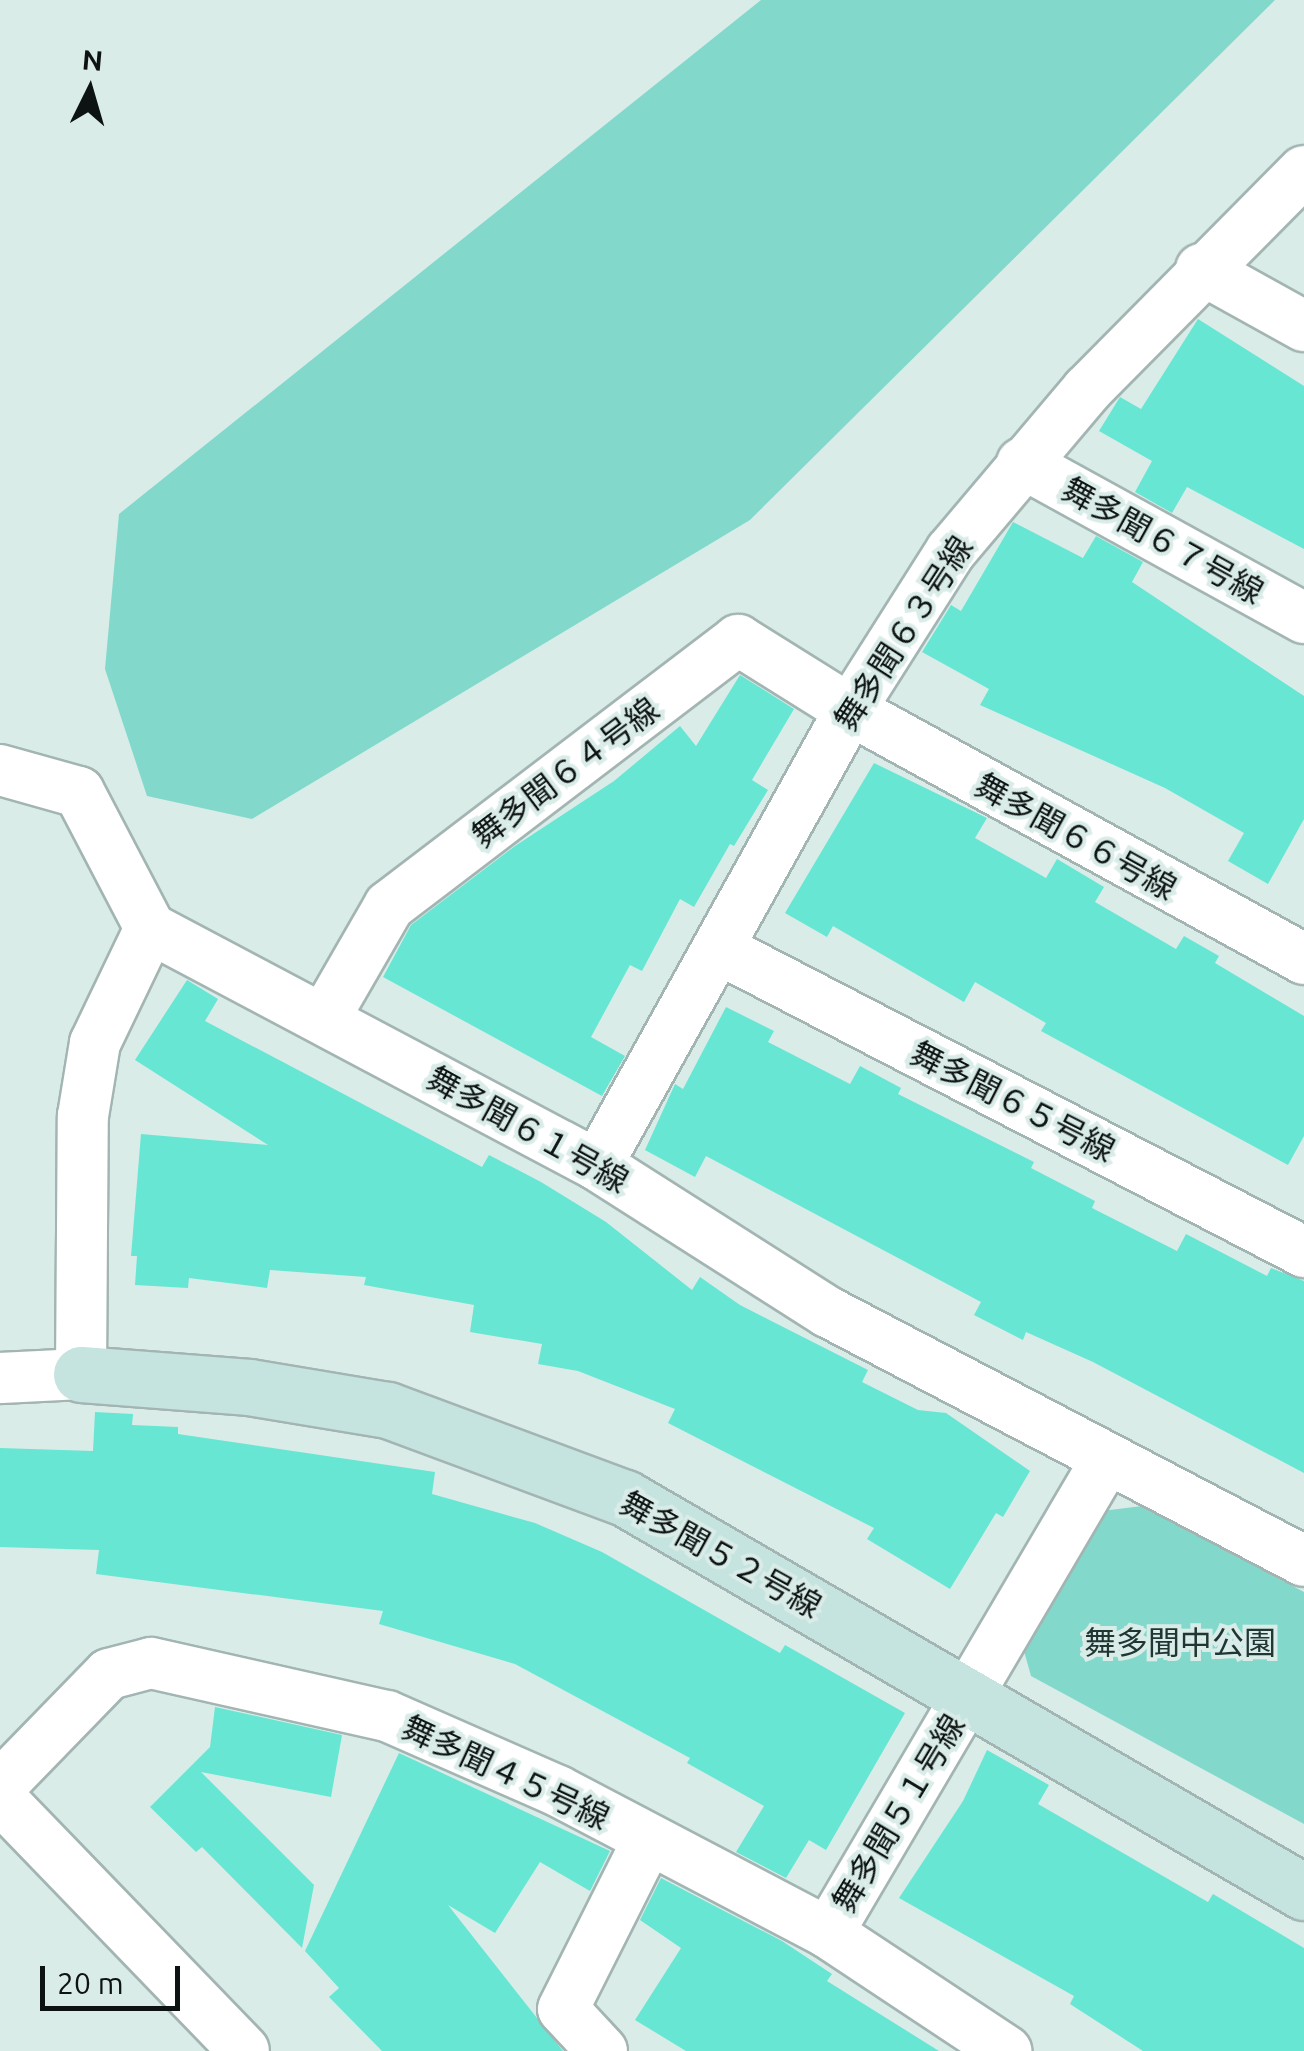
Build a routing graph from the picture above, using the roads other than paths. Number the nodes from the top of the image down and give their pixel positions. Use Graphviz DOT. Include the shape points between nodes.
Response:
graph roads {
  1 [pos="1304,171"];
  2 [pos="1202,268"];
  3 [pos="1304,326"];
  4 [pos="1022,463"];
  5 [pos="1304,618"];
  6 [pos="850,710"];
  7 [pos="0,770"];
  8 [pos="150,928"];
  9 [pos="721,950"];
  10 [pos="1304,959"];
  11 [pos="325,1017"];
  12 [pos="597,1165"];
  13 [pos="1304,1252"];
  14 [pos="81,1374"];
  15 [pos="0,1378"];
  16 [pos="1105,1462"];
  17 [pos="1304,1561"];
  18 [pos="969,1693"];
  19 [pos="0,1786"];
  20 [pos="0,1798"];
  21 [pos="647,1842"];
  22 [pos="1304,1892"];
  23 [pos="828,1932"];
  24 [pos="244,2051"];
  25 [pos="602,2051"];
  26 [pos="1006,2051"];
  1 -- 2 [label="street, 舞多聞６３号線"];
  2 -- 3 [label="street"];
  2 -- 4 [label="street, 舞多聞６３号線"];
  4 -- 5 [label="street, 舞多聞６７号線"];
  4 -- 6 [label="street, 舞多聞６３号線" via="951,550"];
  6 -- 9 [label="street, 舞多聞６３号線"];
  6 -- 10 [label="street, 舞多聞６６号線"];
  6 -- 11 [label="street, 舞多聞６４号線" via="738,640 389,906"];
  7 -- 8 [label="street" via="79,792"];
  8 -- 11 [label="street, 舞多聞６１号線"];
  8 -- 14 [label="street" via="95,1043 83,1116"];
  9 -- 12 [label="street, 舞多聞６３号線"];
  9 -- 13 [label="street, 舞多聞６５号線"];
  11 -- 12 [label="street, 舞多聞６１号線"];
  12 -- 16 [label="street, 舞多聞６１号線" via="828,1312"];
  14 -- 15 [label="street"];
  14 -- 18 [label="street, 舞多聞５２号線" via="249,1387 388,1410 511,1450 625,1498"];
  16 -- 17 [label="street, 舞多聞６１号線"];
  16 -- 18 [label="street, 舞多聞５１号線"];
  18 -- 22 [label="street, 舞多聞５２号線"];
  18 -- 23 [label="street, 舞多聞５１号線"];
  19 -- 21 [label="street, 舞多聞４５号線" via="109,1674 151,1663 388,1716 558,1791"];
  20 -- 24 [label="street"];
  21 -- 23 [label="street, 舞多聞４５号線"];
  21 -- 25 [label="street" via="562,2008"];
  23 -- 26 [label="street, 舞多聞４５号線"];
}
